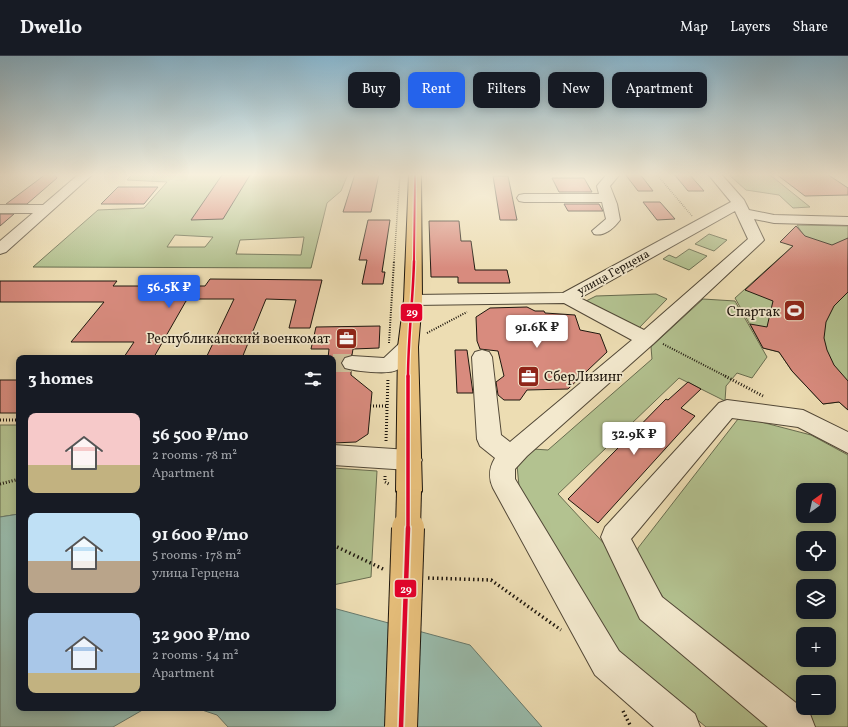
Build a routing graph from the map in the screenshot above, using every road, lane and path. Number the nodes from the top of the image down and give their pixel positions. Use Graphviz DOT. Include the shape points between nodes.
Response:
graph roads {
  1 [pos="50,205"];
  2 [pos="398,205"];
  3 [pos="414,205"];
  4 [pos="610,205"];
  5 [pos="683,205"];
  6 [pos="739,205"];
  7 [pos="741,208"];
  8 [pos="0,209"];
  9 [pos="46,209"];
  10 [pos="694,218"];
  11 [pos="848,221"];
  12 [pos="599,231"];
  13 [pos="0,233"];
  14 [pos="18,233"];
  15 [pos="0,249"];
  16 [pos="558,298"];
  17 [pos="412,300"];
  18 [pos="469,311"];
  19 [pos="424,334"];
  20 [pos="646,339"];
  21 [pos="669,346"];
  22 [pos="408,347"];
  23 [pos="482,357"];
  24 [pos="352,363"];
  25 [pos="389,365"];
  26 [pos="733,379"];
  27 [pos="370,406"];
  28 [pos="387,406"];
  29 [pos="0,420"];
  30 [pos="16,420"];
  31 [pos="848,443"];
  32 [pos="336,455"];
  33 [pos="510,456"];
  34 [pos="397,459"];
  35 [pos="16,480"];
  36 [pos="0,484"];
  37 [pos="397,487"];
  38 [pos="336,547"];
  39 [pos="389,571"];
  40 [pos="420,578"];
  41 [pos="568,635"];
  42 [pos="401,727"];
  43 [pos="682,727"];
  44 [pos="797,727"];
  1 -- 9 [label="street"];
  2 -- 25 [label="path"];
  3 -- 17 [label="main road"];
  4 -- 12 [label="street" via="613,220"];
  5 -- 10 [label="path"];
  6 -- 7 [label="street"];
  7 -- 11 [label="street" via="774,219"];
  7 -- 16 [label="street, улица Герцена"];
  7 -- 20 [label="street" via="756,240"];
  8 -- 9 [label="street"];
  9 -- 14 [label="street"];
  13 -- 14 [label="street"];
  14 -- 15 [label="street"];
  16 -- 17 [label="street, улица Герцена"];
  16 -- 20 [label="street"];
  17 -- 22 [label="main road"];
  18 -- 19 [label="path"];
  20 -- 33 [label="street"];
  21 -- 26 [label="path"];
  22 -- 25 [label="street"];
  22 -- 34 [label="main road"];
  23 -- 33 [label="street" via="489,439"];
  24 -- 25 [label="street"];
  25 -- 28 [label="path"];
  27 -- 28 [label="path"];
  28 -- 34 [label="path"];
  29 -- 30 [label="path"];
  31 -- 44 [label="street" via="803,420 728,409 615,537 651,608"];
  32 -- 34 [label="street"];
  33 -- 43 [label="street" via="503,466 502,480 607,663"];
  34 -- 37 [label="main road"];
  34 -- 37 [label="path"];
  35 -- 36 [label="path"];
  37 -- 42 [label="main road, bridge"];
  38 -- 39 [label="path"];
  40 -- 41 [label="path" via="491,580"];
}
